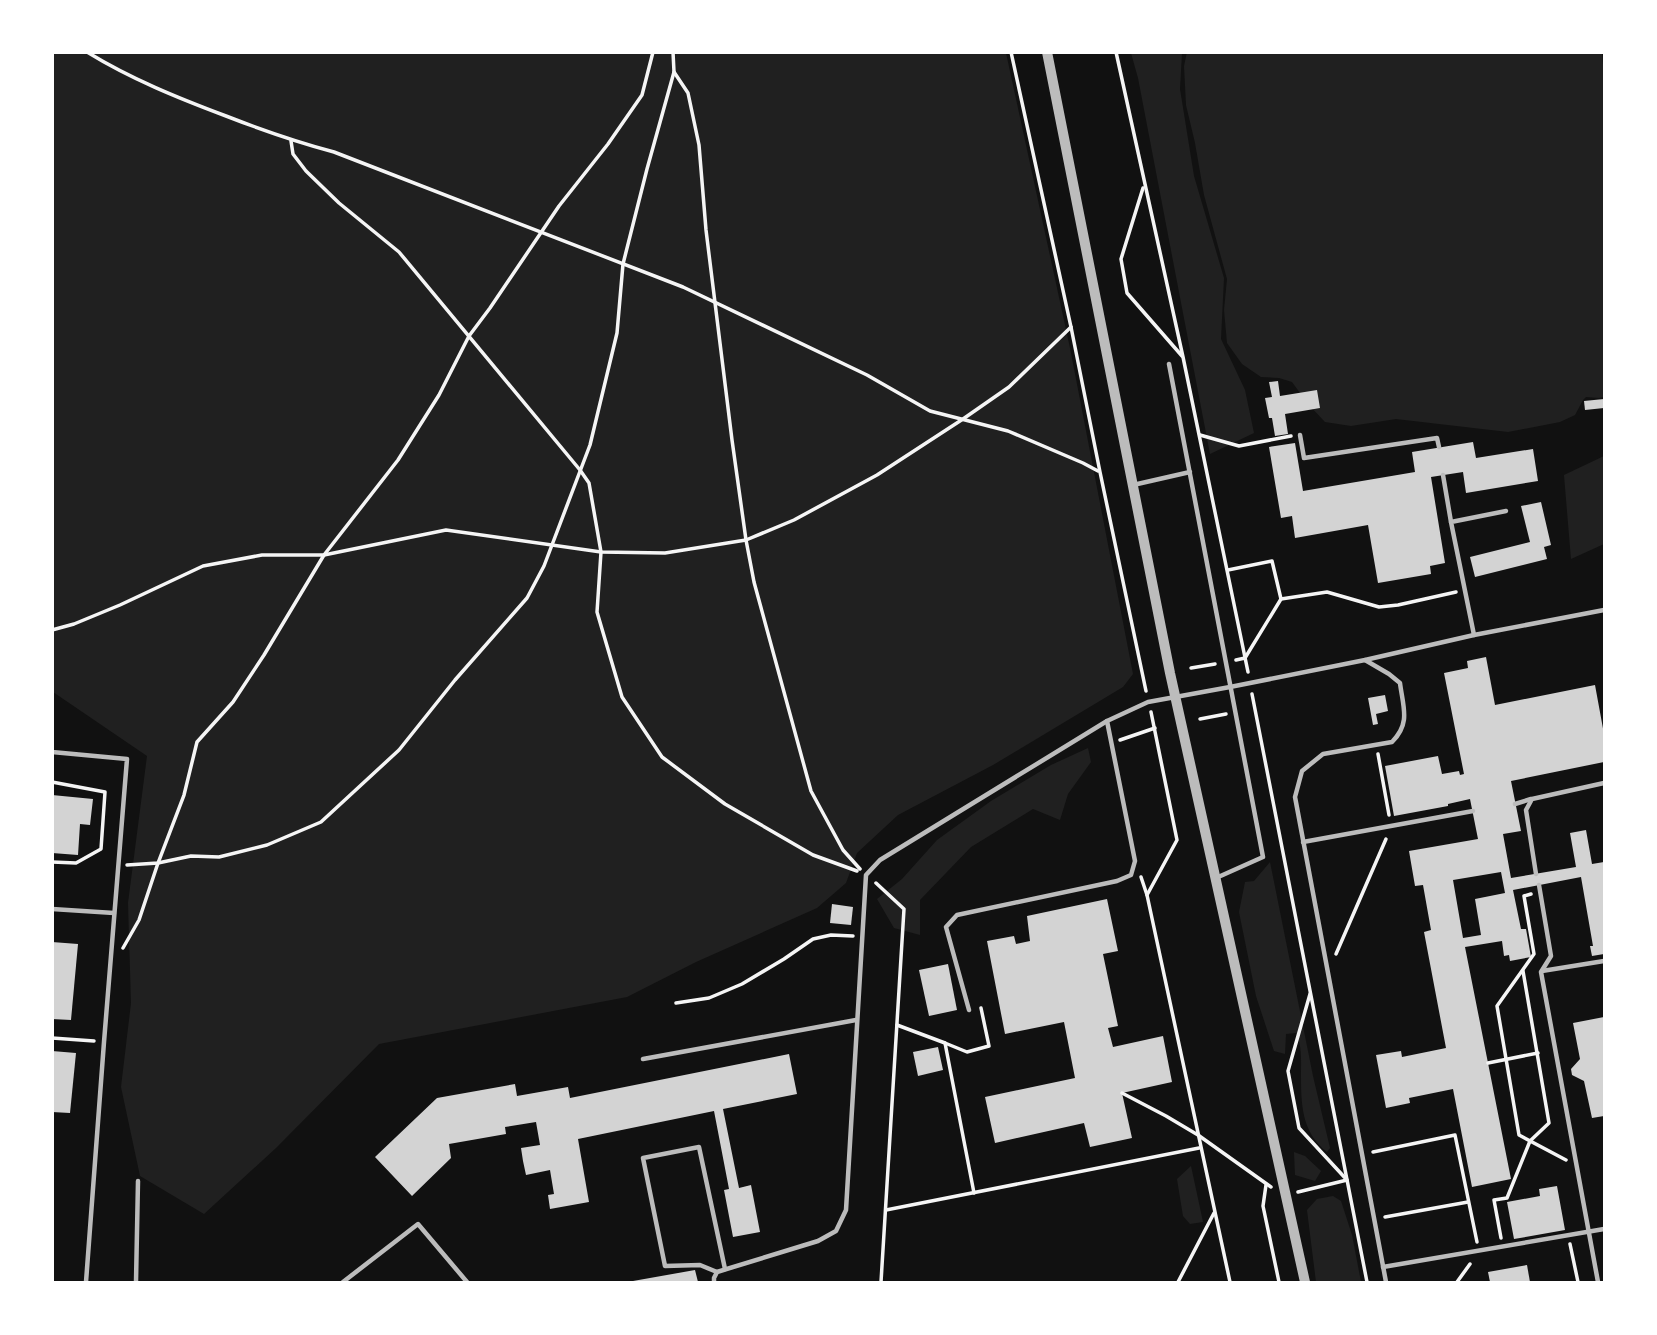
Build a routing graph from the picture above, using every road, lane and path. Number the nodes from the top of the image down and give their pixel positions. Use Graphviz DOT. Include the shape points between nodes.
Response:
graph roads {
  1 [pos="88,52"];
  2 [pos="653,52"];
  3 [pos="673,52"];
  4 [pos="1011,52"];
  5 [pos="1047,52"];
  6 [pos="1116,52"];
  7 [pos="674,72"];
  8 [pos="291,141"];
  9 [pos="1144,185"];
  10 [pos="542,232"];
  11 [pos="622,264"];
  12 [pos="717,303"];
  13 [pos="1071,327"];
  14 [pos="469,336"];
  15 [pos="1183,358"];
  16 [pos="1169,365"];
  17 [pos="963,419"];
  18 [pos="1200,435"];
  19 [pos="1300,435"];
  20 [pos="1439,447"];
  21 [pos="580,470"];
  22 [pos="1100,472"];
  23 [pos="1190,472"];
  24 [pos="1443,475"];
  25 [pos="1132,485"];
  26 [pos="1506,511"];
  27 [pos="1451,522"];
  28 [pos="746,540"];
  29 [pos="552,546"];
  30 [pos="601,552"];
  31 [pos="324,555"];
  32 [pos="1228,570"];
  33 [pos="1464,590"];
  34 [pos="1281,599"];
  35 [pos="1605,610"];
  36 [pos="52,630"];
  37 [pos="1474,635"];
  38 [pos="1245,658"];
  39 [pos="1365,660"];
  40 [pos="1250,683"];
  41 [pos="1230,687"];
  42 [pos="1175,697"];
  43 [pos="1148,702"];
  44 [pos="1107,721"];
  45 [pos="1155,728"];
  46 [pos="1112,744"];
  47 [pos="52,752"];
  48 [pos="1379,760"];
  49 [pos="52,782"];
  50 [pos="1605,783"];
  51 [pos="1532,799"];
  52 [pos="1515,804"];
  53 [pos="1388,805"];
  54 [pos="1473,811"];
  55 [pos="1392,826"];
  56 [pos="1303,842"];
  57 [pos="52,862"];
  58 [pos="158,863"];
  59 [pos="118,865"];
  60 [pos="1536,874"];
  61 [pos="866,875"];
  62 [pos="1215,878"];
  63 [pos="1539,885"];
  64 [pos="1540,893"];
  65 [pos="52,909"];
  66 [pos="115,913"];
  67 [pos="862,937"];
  68 [pos="1335,956"];
  69 [pos="1605,961"];
  70 [pos="1523,970"];
  71 [pos="110,971"];
  72 [pos="1541,972"];
  73 [pos="1310,992"];
  74 [pos="676,1003"];
  75 [pos="969,1010"];
  76 [pos="856,1020"];
  77 [pos="897,1025"];
  78 [pos="52,1038"];
  79 [pos="103,1042"];
  80 [pos="945,1043"];
  81 [pos="1555,1050"];
  82 [pos="1537,1053"];
  83 [pos="643,1059"];
  84 [pos="1506,1059"];
  85 [pos="1488,1063"];
  86 [pos="1122,1093"];
  87 [pos="1198,1135"];
  88 [pos="1530,1140"];
  89 [pos="1200,1148"];
  90 [pos="1373,1152"];
  91 [pos="1577,1166"];
  92 [pos="1347,1180"];
  93 [pos="138,1181"];
  94 [pos="1266,1185"];
  95 [pos="974,1193"];
  96 [pos="1468,1202"];
  97 [pos="886,1210"];
  98 [pos="1214,1212"];
  99 [pos="1385,1217"];
  100 [pos="1605,1229"];
  101 [pos="1588,1232"];
  102 [pos="1569,1235"];
  103 [pos="1502,1247"];
  104 [pos="1479,1251"];
  105 [pos="1383,1267"];
  106 [pos="725,1269"];
  107 [pos="717,1272"];
  108 [pos="86,1283"];
  109 [pos="136,1283"];
  110 [pos="343,1283"];
  111 [pos="467,1283"];
  112 [pos="714,1283"];
  113 [pos="881,1283"];
  114 [pos="1178,1283"];
  115 [pos="1230,1283"];
  116 [pos="1279,1283"];
  117 [pos="1305,1283"];
  118 [pos="1367,1283"];
  119 [pos="1386,1283"];
  120 [pos="1457,1283"];
  121 [pos="1578,1283"];
  122 [pos="1598,1283"];
  1 -- 8 [label="path" via="143,83"];
  2 -- 10 [label="path" via="642,95"];
  3 -- 7 [label="path"];
  4 -- 13 [label="path"];
  5 -- 25 [label="street"];
  6 -- 9 [label="path"];
  7 -- 11 [label="path"];
  7 -- 12 [label="path" via="688,93 699,145"];
  8 -- 10 [label="path" via="334,152"];
  8 -- 14 [label="path" via="293,154 306,171 398,252"];
  9 -- 15 [label="path"];
  9 -- 15 [label="path" via="1121,259 1128,293"];
  10 -- 11 [label="path"];
  10 -- 14 [label="path"];
  11 -- 12 [label="path"];
  11 -- 21 [label="path" via="617,333"];
  12 -- 17 [label="path" via="867,375 930,411"];
  12 -- 28 [label="path"];
  13 -- 17 [label="path" via="1009,387"];
  13 -- 22 [label="path"];
  14 -- 21 [label="path"];
  14 -- 31 [label="path" via="398,460"];
  15 -- 18 [label="path"];
  16 -- 23 [label="lane"];
  17 -- 22 [label="path" via="1007,431"];
  17 -- 28 [label="path" via="877,475"];
  18 -- 19 [label="path" via="1239,446"];
  18 -- 32 [label="path"];
  19 -- 20 [label="lane" via="1304,458 1437,438"];
  21 -- 29 [label="path"];
  21 -- 30 [label="path" via="589,483"];
  22 -- 43 [label="path"];
  23 -- 25 [label="lane"];
  23 -- 41 [label="lane"];
  24 -- 27 [label="lane"];
  25 -- 42 [label="street"];
  26 -- 27 [label="lane"];
  27 -- 33 [label="lane"];
  28 -- 30 [label="path" via="665,553"];
  28 -- 61 [label="path" via="811,791 843,850"];
  29 -- 30 [label="path"];
  29 -- 31 [label="path" via="446,530"];
  29 -- 58 [label="path" via="527,598 399,750 321,822 267,845 219,857 191,856"];
  30 -- 61 [label="path" via="597,612 622,697 662,757 725,804 813,855"];
  31 -- 36 [label="path" via="262,555 203,566 120,605"];
  31 -- 58 [label="path" via="233,702 197,743 184,795"];
  32 -- 34 [label="path" via="1272,561"];
  32 -- 38 [label="path"];
  33 -- 34 [label="path" via="1379,607 1327,592"];
  33 -- 37 [label="lane"];
  34 -- 38 [label="path"];
  35 -- 37 [label="lane"];
  37 -- 39 [label="lane"];
  38 -- 40 [label="path"];
  39 -- 40 [label="lane"];
  39 -- 56 [label="lane" via="1400,683 1405,720 1401,733 1392,742 1323,754 1302,771 1295,797"];
  40 -- 41 [label="lane"];
  40 -- 73 [label="path"];
  41 -- 42 [label="lane"];
  41 -- 62 [label="lane" via="1262,857"];
  42 -- 43 [label="lane"];
  42 -- 62 [label="street"];
  43 -- 44 [label="lane"];
  43 -- 45 [label="path"];
  44 -- 46 [label="lane"];
  44 -- 61 [label="lane" via="880,860"];
  45 -- 46 [label="path"];
  45 -- 87 [label="path" via="1177,839 1147,895"];
  46 -- 75 [label="lane" via="1135,861 1131,875 957,915 946,927"];
  47 -- 59 [label="lane" via="127,758"];
  48 -- 53 [label="path"];
  49 -- 57 [label="path" via="105,792 101,849 76,863"];
  50 -- 51 [label="lane"];
  51 -- 52 [label="lane"];
  51 -- 60 [label="lane" via="1526,810"];
  54 -- 55 [label="lane"];
  55 -- 56 [label="lane"];
  55 -- 68 [label="path"];
  56 -- 105 [label="lane"];
  58 -- 59 [label="path"];
  58 -- 71 [label="path" via="139,920"];
  59 -- 66 [label="lane"];
  61 -- 67 [label="lane"];
  61 -- 77 [label="path" via="904,909"];
  62 -- 117 [label="street"];
  63 -- 64 [label="lane"];
  64 -- 70 [label="path" via="1524,896 1534,954"];
  64 -- 72 [label="lane" via="1551,956"];
  65 -- 66 [label="lane"];
  66 -- 71 [label="lane"];
  67 -- 74 [label="path" via="813,939 742,984 709,998"];
  67 -- 76 [label="lane"];
  69 -- 72 [label="lane"];
  70 -- 82 [label="path"];
  70 -- 84 [label="path" via="1497,1006"];
  71 -- 79 [label="lane"];
  72 -- 81 [label="lane"];
  73 -- 92 [label="path"];
  73 -- 92 [label="path" via="1288,1071 1299,1128"];
  75 -- 80 [label="path" via="981,1006 989,1046 967,1052"];
  76 -- 83 [label="lane"];
  76 -- 106 [label="lane" via="846,1210 836,1231 818,1241"];
  77 -- 80 [label="path"];
  77 -- 97 [label="path"];
  78 -- 79 [label="path"];
  79 -- 108 [label="lane"];
  80 -- 95 [label="path"];
  81 -- 82 [label="path"];
  81 -- 91 [label="lane"];
  82 -- 84 [label="path"];
  82 -- 88 [label="path" via="1549,1124"];
  84 -- 85 [label="path"];
  84 -- 88 [label="path" via="1519,1135"];
  86 -- 87 [label="path"];
  87 -- 89 [label="path"];
  88 -- 91 [label="path"];
  88 -- 103 [label="path" via="1507,1198 1494,1200"];
  89 -- 95 [label="path"];
  89 -- 98 [label="path"];
  90 -- 96 [label="path" via="1455,1135"];
  91 -- 101 [label="lane"];
  92 -- 118 [label="path"];
  93 -- 109 [label="lane"];
  94 -- 116 [label="path" via="1263,1206"];
  95 -- 97 [label="path"];
  96 -- 99 [label="path"];
  96 -- 104 [label="path"];
  97 -- 113 [label="path"];
  98 -- 114 [label="path"];
  98 -- 115 [label="path"];
  100 -- 101 [label="lane"];
  101 -- 102 [label="lane"];
  101 -- 122 [label="lane"];
  102 -- 103 [label="lane"];
  102 -- 121 [label="path"];
  103 -- 104 [label="lane"];
  104 -- 105 [label="lane"];
  104 -- 120 [label="path"];
  105 -- 119 [label="lane"];
  106 -- 107 [label="lane"];
  106 -- 107 [label="lane" via="699,1147 643,1158 664,1266 700,1265"];
  107 -- 112 [label="lane"];
  110 -- 111 [label="lane" via="418,1224"];
}
